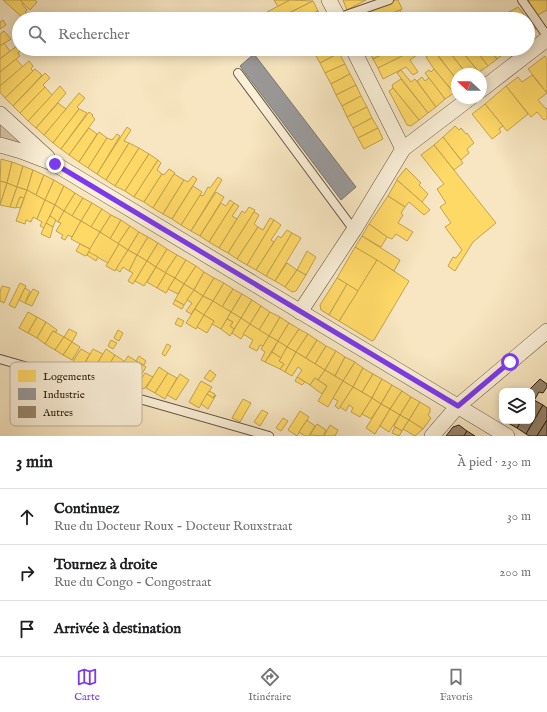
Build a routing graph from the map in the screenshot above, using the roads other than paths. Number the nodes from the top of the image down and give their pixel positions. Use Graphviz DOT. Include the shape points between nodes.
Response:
graph roads {
  1 [pos="329,0"];
  2 [pos="389,0"];
  3 [pos="522,0"];
  4 [pos="335,12"];
  5 [pos="355,12"];
  6 [pos="530,12"];
  7 [pos="535,20"];
  8 [pos="547,38"];
  9 [pos="535,47"];
  10 [pos="356,56"];
  11 [pos="524,56"];
  12 [pos="238,73"];
  13 [pos="487,85"];
  14 [pos="462,104"];
  15 [pos="0,114"];
  16 [pos="0,145"];
  17 [pos="403,149"];
  18 [pos="55,164"];
  19 [pos="354,230"];
  20 [pos="300,312"];
  21 [pos="547,331"];
  22 [pos="0,359"];
  23 [pos="10,362"];
  24 [pos="142,400"];
  25 [pos="458,406"];
  26 [pos="269,436"];
  27 [pos="432,436"];
  28 [pos="507,436"];
  1 -- 4 [label="street"];
  2 -- 5 [label="lane"];
  3 -- 6 [label="lane"];
  7 -- 8 [label="lane"];
  8 -- 9 [label="street"];
  10 -- 17 [label="street"];
  11 -- 13 [label="street"];
  12 -- 19 [label="lane"];
  14 -- 17 [label="street"];
  15 -- 18 [label="street"];
  16 -- 18 [label="street"];
  17 -- 19 [label="street"];
  18 -- 20 [label="street"];
  19 -- 20 [label="street"];
  20 -- 25 [label="street"];
  21 -- 25 [label="street"];
  22 -- 23 [label="lane"];
  24 -- 26 [label="lane"];
  25 -- 27 [label="street"];
  25 -- 28 [label="street"];
}
